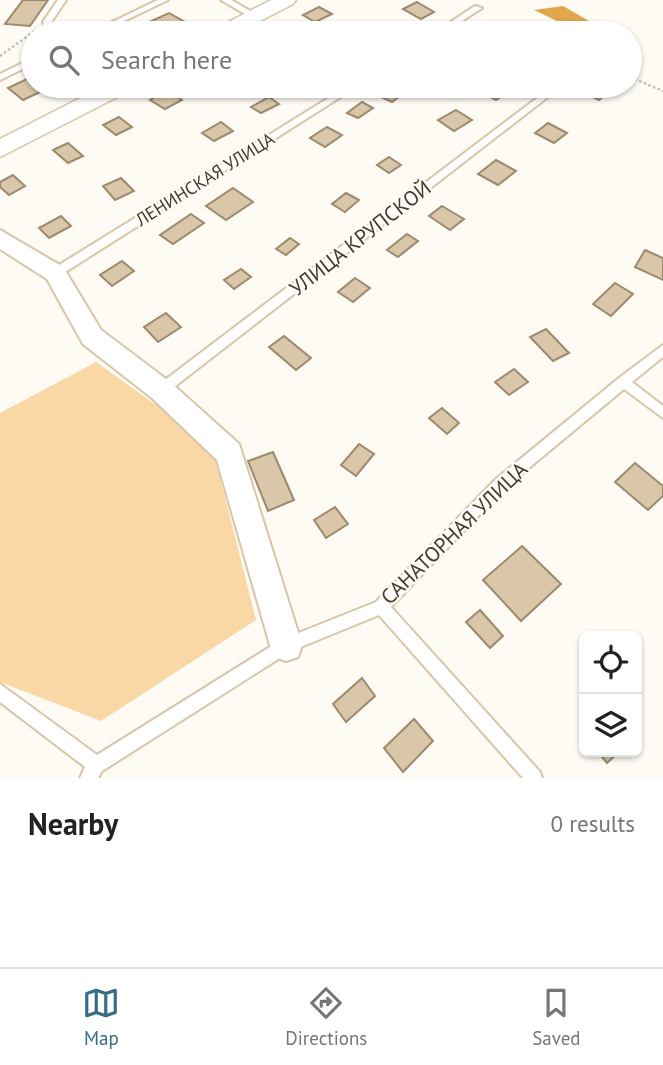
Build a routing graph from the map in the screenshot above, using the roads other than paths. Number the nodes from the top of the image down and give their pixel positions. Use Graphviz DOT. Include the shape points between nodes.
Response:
graph roads {
  1 [pos="62,0"];
  2 [pos="164,0"];
  3 [pos="225,0"];
  4 [pos="286,0"];
  5 [pos="478,8"];
  6 [pos="255,16"];
  7 [pos="48,21"];
  8 [pos="119,21"];
  9 [pos="245,21"];
  10 [pos="457,21"];
  11 [pos="21,67"];
  12 [pos="0,77"];
  13 [pos="98,98"];
  14 [pos="335,98"];
  15 [pos="542,98"];
  16 [pos="0,149"];
  17 [pos="0,238"];
  18 [pos="55,273"];
  19 [pos="663,350"];
  20 [pos="623,382"];
  21 [pos="162,390"];
  22 [pos="663,412"];
  23 [pos="381,607"];
  24 [pos="286,645"];
  25 [pos="0,692"];
  26 [pos="92,771"];
  27 [pos="534,778"];
  1 -- 7 [label="lane"];
  2 -- 8 [label="lane"];
  3 -- 6 [label="lane"];
  4 -- 6 [label="street"];
  5 -- 10 [label="lane"];
  6 -- 9 [label="street"];
  11 -- 12 [label="lane"];
  13 -- 16 [label="street"];
  14 -- 18 [label="lane, ЛЕНИНСКАЯ УЛИЦА"];
  15 -- 21 [label="lane, УЛИЦА КРУПСКОЙ"];
  17 -- 18 [label="street"];
  18 -- 21 [label="street" via="92,337"];
  19 -- 20 [label="lane, САНАТОРНАЯ УЛИЦА"];
  20 -- 22 [label="lane"];
  20 -- 23 [label="lane, САНАТОРНАЯ УЛИЦА" via="501,483"];
  21 -- 24 [label="street" via="229,453"];
  23 -- 24 [label="lane, САНАТОРНАЯ УЛИЦА"];
  23 -- 27 [label="lane"];
  24 -- 26 [label="lane, САНАТОРНАЯ УЛИЦА"];
  25 -- 26 [label="lane"];
}
